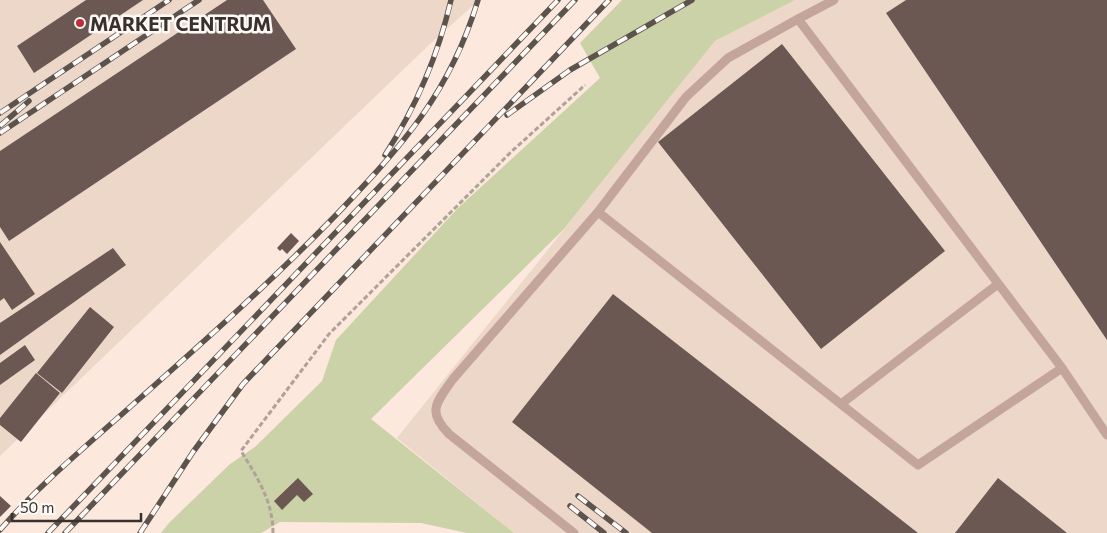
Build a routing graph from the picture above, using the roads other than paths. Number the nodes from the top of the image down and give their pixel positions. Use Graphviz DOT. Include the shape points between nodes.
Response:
graph roads {
  1 [pos="834,0"];
  2 [pos="798,19"];
  3 [pos="598,212"];
  4 [pos="998,284"];
  5 [pos="1062,368"];
  6 [pos="841,404"];
  7 [pos="1107,435"];
  8 [pos="574,533"];
  1 -- 2 [label="lane"];
  2 -- 3 [label="lane" via="728,58 686,96"];
  2 -- 4 [label="lane"];
  3 -- 6 [label="lane"];
  3 -- 8 [label="lane" via="454,379 436,408 437,422 448,434"];
  4 -- 5 [label="lane"];
  4 -- 6 [label="lane"];
  5 -- 6 [label="lane" via="918,465"];
  5 -- 7 [label="lane"];
}
